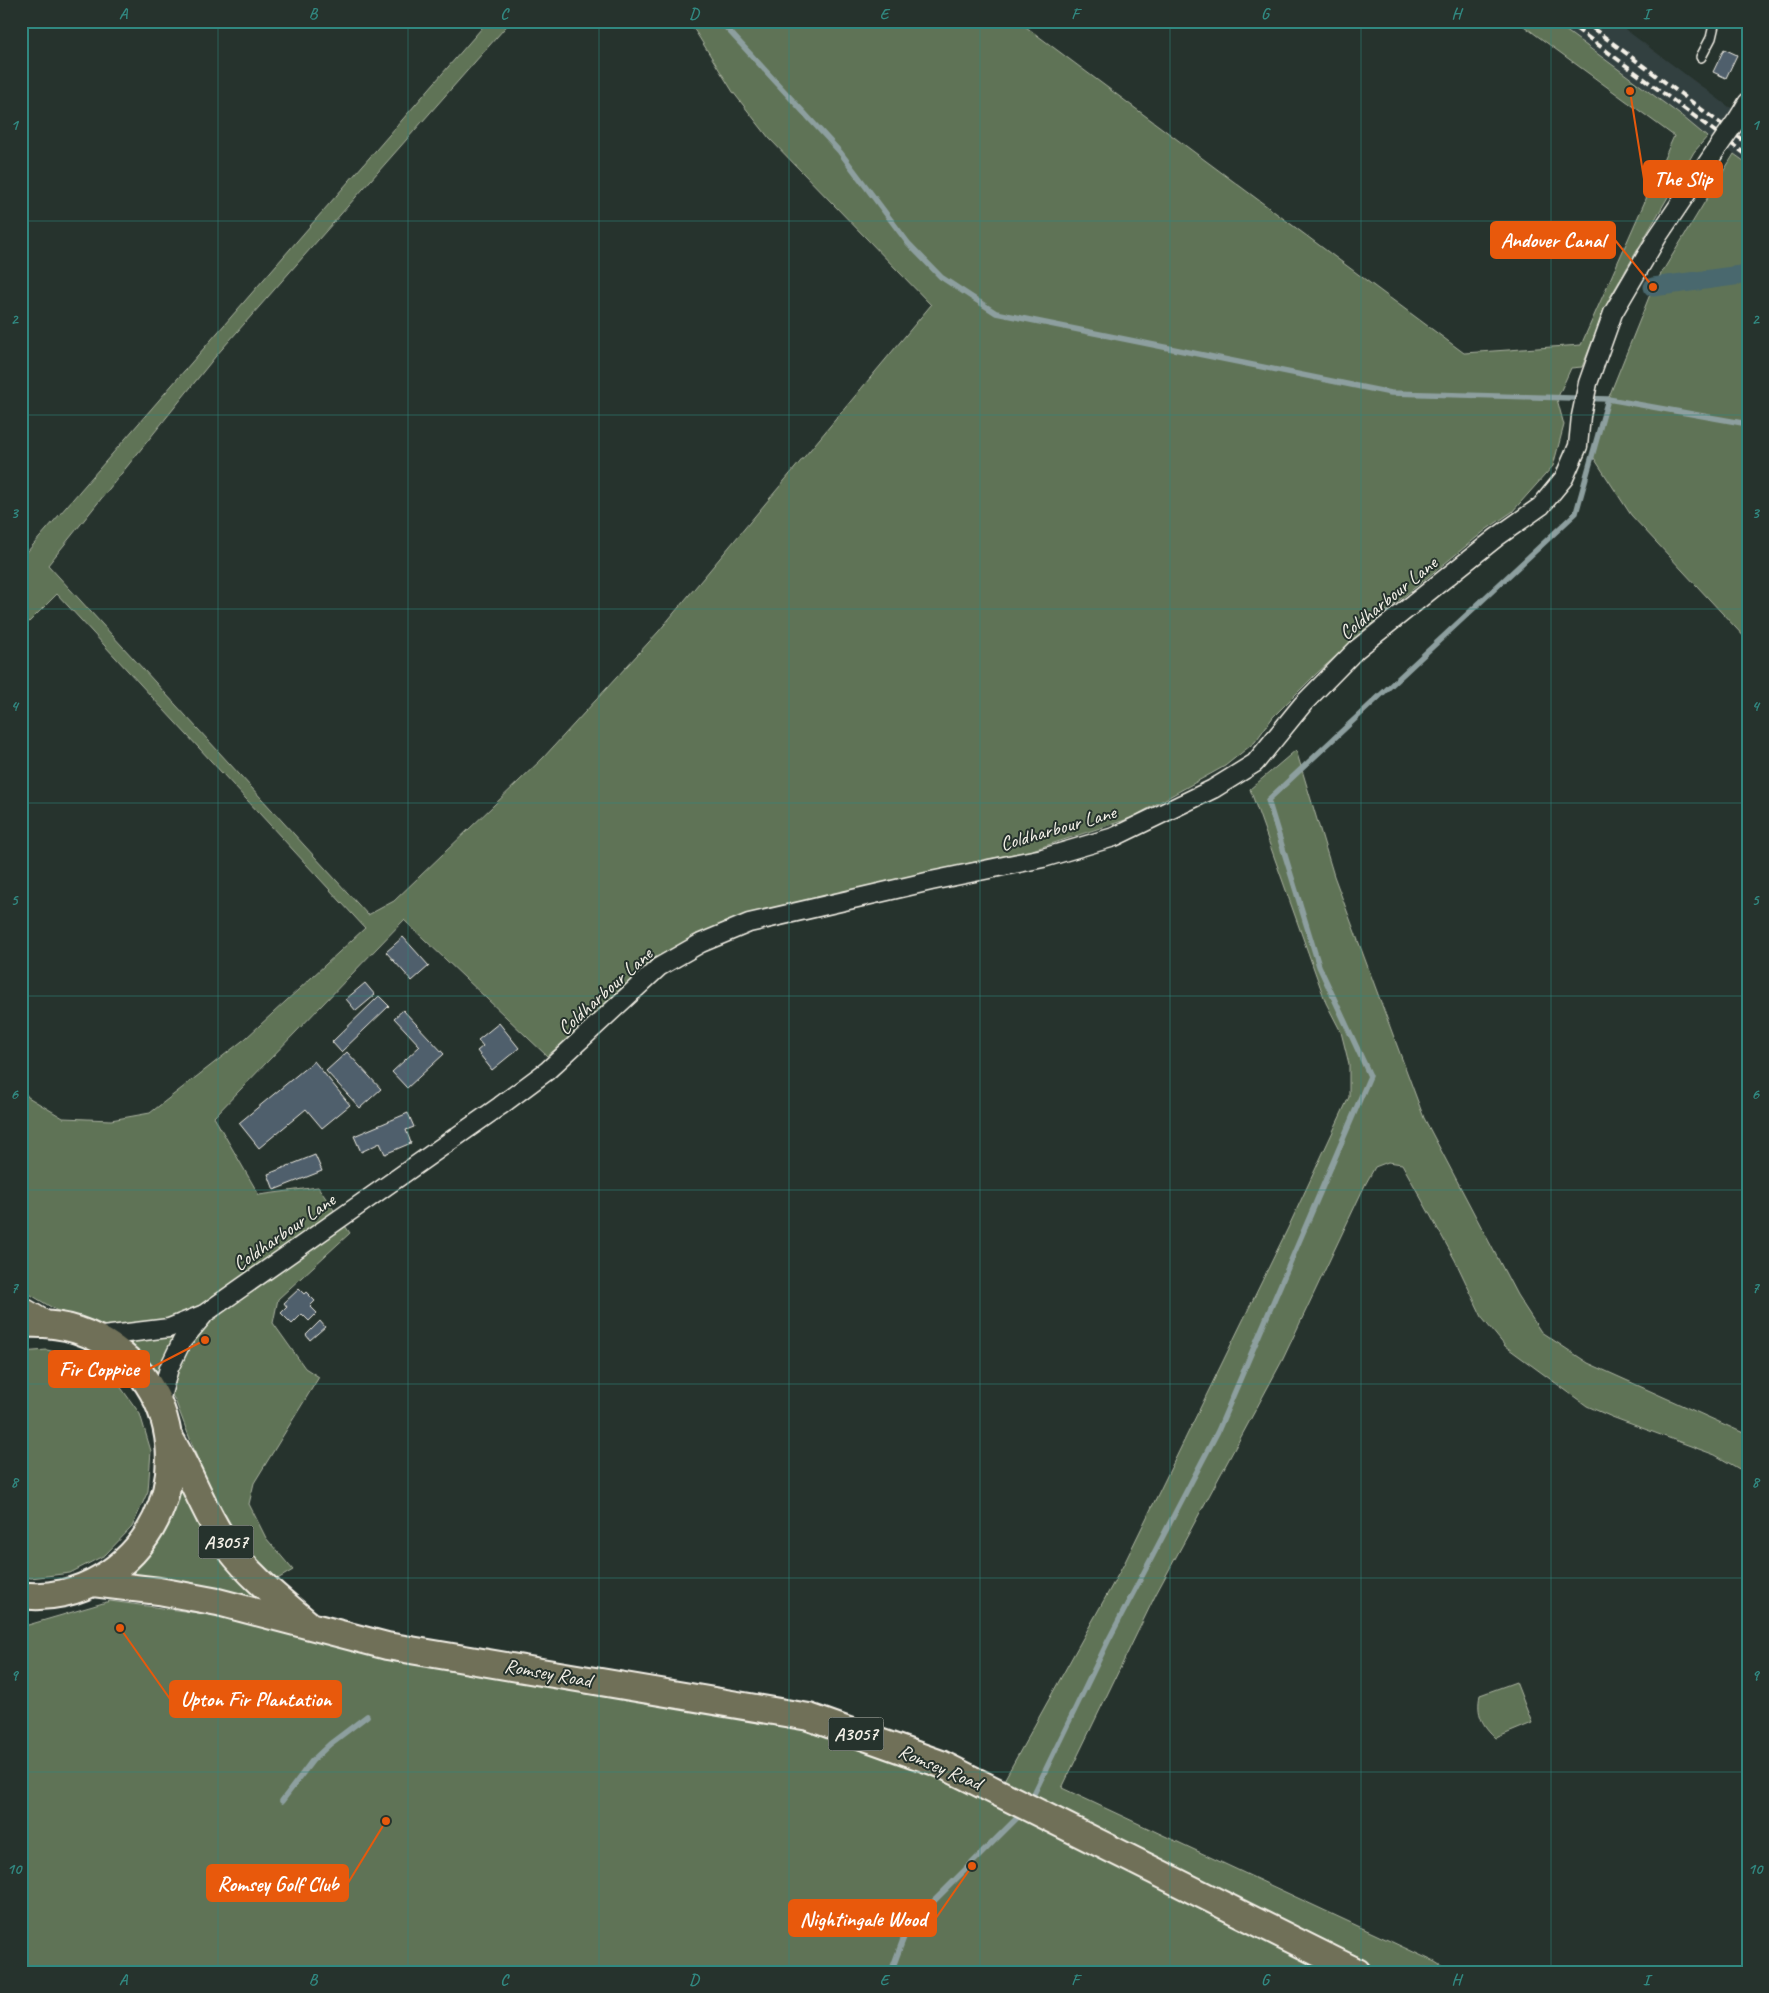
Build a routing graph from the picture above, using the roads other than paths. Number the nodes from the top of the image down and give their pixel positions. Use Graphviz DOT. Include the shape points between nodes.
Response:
graph roads {
  1 [pos="1715,21"];
  2 [pos="1701,57"];
  3 [pos="1743,109"];
  4 [pos="204,1314"];
  5 [pos="28,1320"];
  6 [pos="94,1337"];
  7 [pos="159,1405"];
  8 [pos="168,1435"];
  9 [pos="92,1583"];
  10 [pos="21,1595"];
  11 [pos="312,1627"];
  12 [pos="1357,1972"];
  1 -- 2 [label="lane"];
  3 -- 4 [label="street, Coldharbour Lane, bridge" via="1658,236 1613,313 1587,386 1578,446 1564,478 1541,506 1497,537 1357,649 1303,704 1255,763 1214,789 1114,837 1043,858 749,923 701,943 660,967 547,1071"];
  4 -- 6 [label="street, Coldharbour Lane" via="169,1328"];
  4 -- 7 [label="street, Coldharbour Lane" via="182,1341 169,1368"];
  5 -- 6 [label="main road" via="77,1330"];
  6 -- 7 [label="main road" via="133,1365"];
  7 -- 8 [label="main road"];
  8 -- 9 [label="main road" via="171,1460 161,1510 134,1553"];
  8 -- 11 [label="main road, Romsey Road / A3057" via="188,1468 206,1512 229,1547 257,1580"];
  9 -- 10 [label="main road" via="49,1595"];
  9 -- 11 [label="main road, Romsey Road / A3057" via="218,1602"];
  11 -- 12 [label="main road, Romsey Road / A3057" via="387,1646 809,1717 941,1764"];
}
